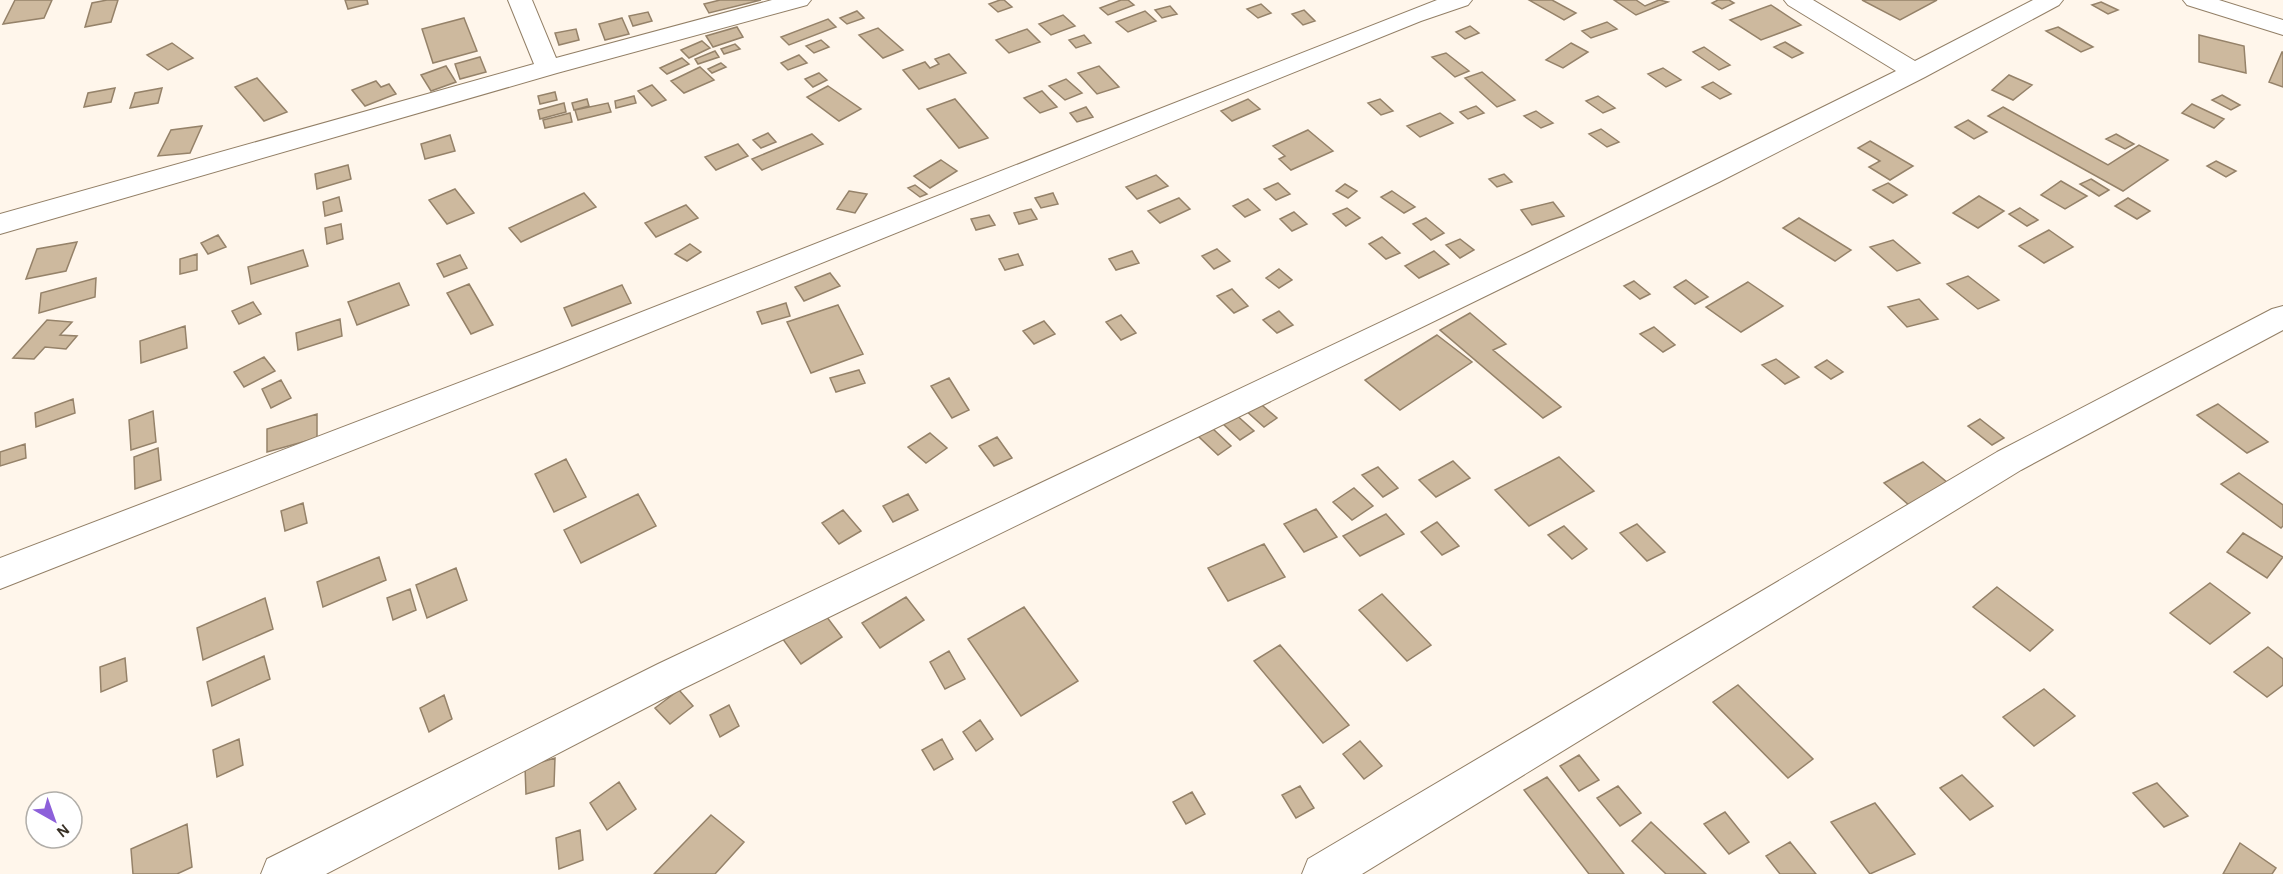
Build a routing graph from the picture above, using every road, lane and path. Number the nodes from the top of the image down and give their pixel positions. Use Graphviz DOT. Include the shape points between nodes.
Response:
graph roads {
  1 [pos="520,0"];
  2 [pos="799,0"];
  3 [pos="1460,0"];
  4 [pos="1796,0"];
  5 [pos="2051,0"];
  6 [pos="2195,0"];
  7 [pos="2283,28"];
  8 [pos="548,68"];
  9 [pos="1916,72"];
  10 [pos="0,224"];
  11 [pos="2283,316"];
  12 [pos="0,574"];
  13 [pos="282,874"];
  14 [pos="1323,874"];
  1 -- 8 [label="street"];
  2 -- 8 [label="street"];
  3 -- 12 [label="street"];
  4 -- 9 [label="street"];
  5 -- 9 [label="street"];
  6 -- 7 [label="street"];
  8 -- 10 [label="street"];
  9 -- 13 [label="street" via="1369,342 668,677"];
  11 -- 14 [label="street" via="2009,461"];
}
